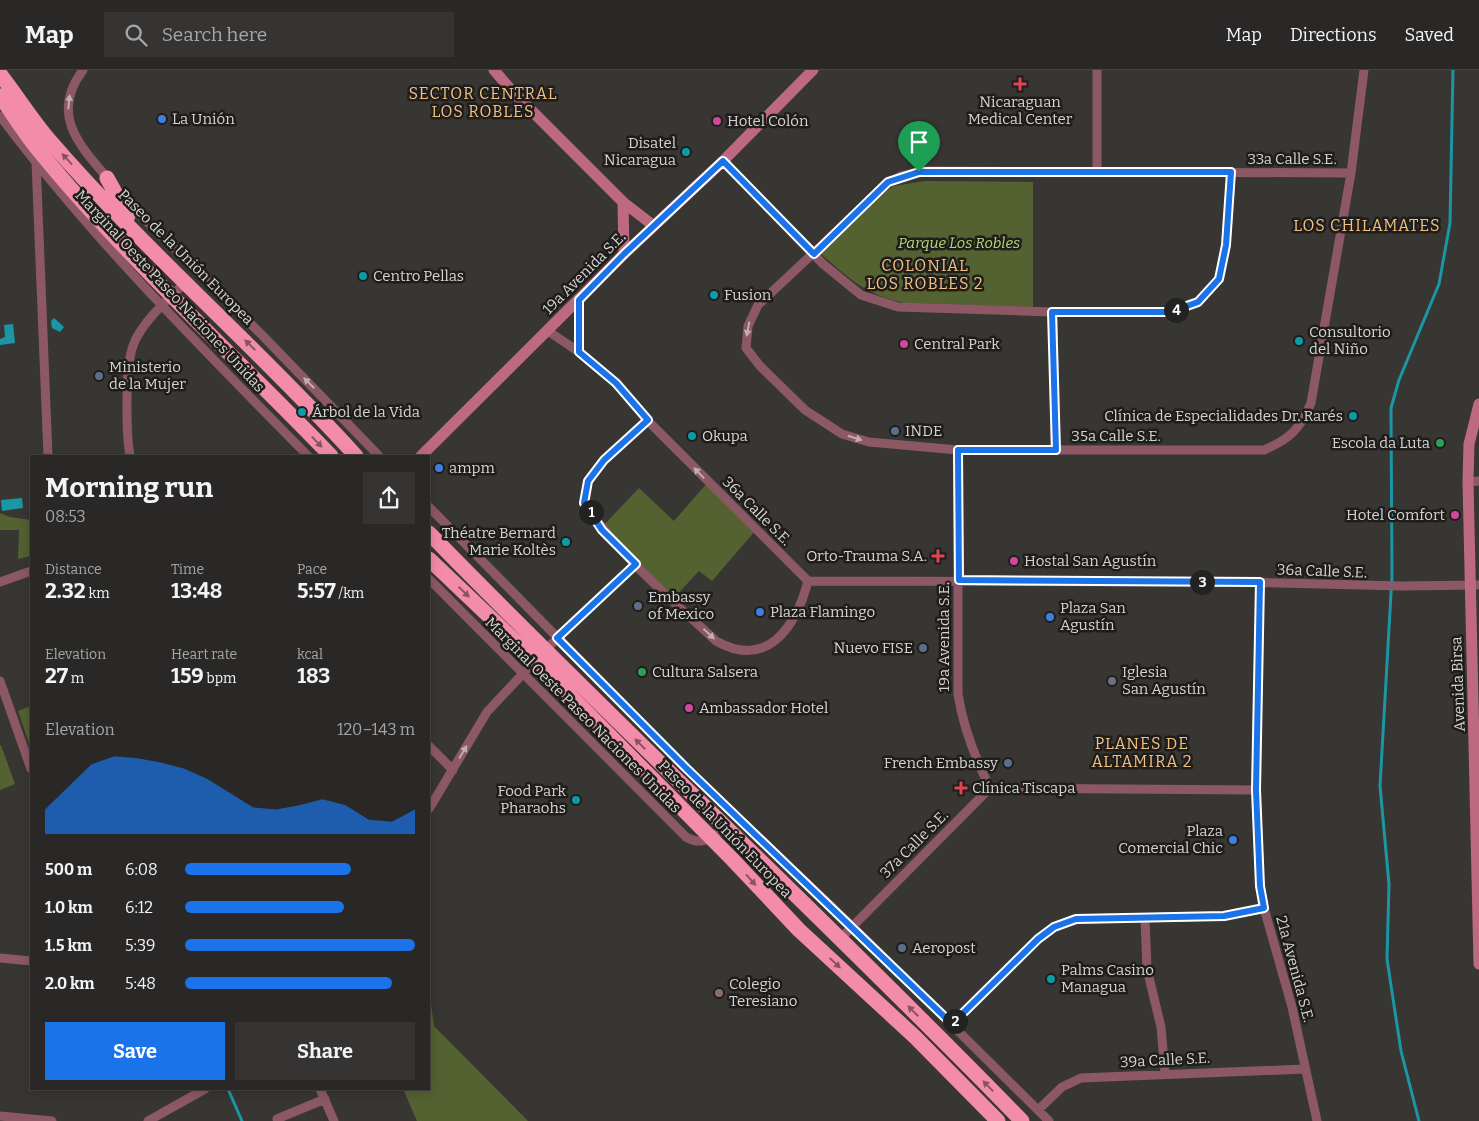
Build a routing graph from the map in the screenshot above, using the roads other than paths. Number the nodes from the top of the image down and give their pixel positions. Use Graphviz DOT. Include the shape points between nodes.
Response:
graph roads {
  1 [pos="83,70"];
  2 [pos="494,70"];
  3 [pos="813,70"];
  4 [pos="1097,70"];
  5 [pos="1364,70"];
  6 [pos="0,74"];
  7 [pos="0,96"];
  8 [pos="0,116"];
  9 [pos="37,157"];
  10 [pos="723,161"];
  11 [pos="1097,172"];
  12 [pos="1231,172"];
  13 [pos="1351,173"];
  14 [pos="107,178"];
  15 [pos="624,202"];
  16 [pos="654,226"];
  17 [pos="624,254"];
  18 [pos="814,254"];
  19 [pos="157,255"];
  20 [pos="186,282"];
  21 [pos="579,300"];
  22 [pos="166,301"];
  23 [pos="1052,312"];
  24 [pos="548,331"];
  25 [pos="579,352"];
  26 [pos="1479,404"];
  27 [pos="648,420"];
  28 [pos="958,450"];
  29 [pos="1056,450"];
  30 [pos="48,455"];
  31 [pos="130,455"];
  32 [pos="307,455"];
  33 [pos="330,455"];
  34 [pos="355,455"];
  35 [pos="378,455"];
  36 [pos="422,455"];
  37 [pos="1474,482"];
  38 [pos="430,508"];
  39 [pos="430,534"];
  40 [pos="430,559"];
  41 [pos="636,564"];
  42 [pos="30,571"];
  43 [pos="430,580"];
  44 [pos="959,580"];
  45 [pos="808,581"];
  46 [pos="0,582"];
  47 [pos="1260,582"];
  48 [pos="1474,585"];
  49 [pos="557,638"];
  50 [pos="540,655"];
  51 [pos="522,673"];
  52 [pos="0,681"];
  53 [pos="1476,692"];
  54 [pos="430,747"];
  55 [pos="30,766"];
  56 [pos="453,770"];
  57 [pos="990,788"];
  58 [pos="1256,790"];
  59 [pos="1478,790"];
  60 [pos="430,807"];
  61 [pos="725,827"];
  62 [pos="710,838"];
  63 [pos="1264,908"];
  64 [pos="1145,919"];
  65 [pos="852,926"];
  66 [pos="840,939"];
  67 [pos="0,958"];
  68 [pos="30,961"];
  69 [pos="1479,964"];
  70 [pos="952,1024"];
  71 [pos="1305,1069"];
  72 [pos="1164,1073"];
  73 [pos="203,1090"];
  74 [pos="320,1090"];
  75 [pos="324,1099"];
  76 [pos="1038,1110"];
  77 [pos="0,1116"];
  78 [pos="277,1119"];
  79 [pos="52,1121"];
  80 [pos="148,1121"];
  81 [pos="334,1121"];
  82 [pos="998,1121"];
  83 [pos="1022,1121"];
  84 [pos="1049,1121"];
  85 [pos="1317,1121"];
  14 -- 1 [label="street, one-way" via="75,136 69,122 68,96"];
  2 -- 15 [label="street" via="512,92"];
  3 -- 10 [label="street, 19a Avenida S.E."];
  4 -- 11 [label="street"];
  5 -- 13 [label="street"];
  19 -- 6 [label="highway, Paseo de la Unión Europea, one-way" via="50,140"];
  7 -- 9 [label="highway"];
  8 -- 9 [label="street"];
  9 -- 22 [label="highway"];
  9 -- 30 [label="street"];
  10 -- 16 [label="street, 19a Avenida S.E."];
  10 -- 18 [label="street"];
  11 -- 12 [label="street, 33a Calle S.E."];
  11 -- 18 [label="street, 33a Calle S.E." via="927,171 909,174 888,182"];
  12 -- 13 [label="street, 33a Calle S.E."];
  12 -- 23 [label="street" via="1226,245 1219,279 1198,302 1170,312"];
  13 -- 29 [label="street, 35a Calle S.E." via="1311,403 1302,424 1280,444 1264,450"];
  14 -- 19 [label="highway" via="127,216"];
  35 -- 14 [label="street, one-way" via="148,224"];
  15 -- 16 [label="street"];
  15 -- 17 [label="street"];
  16 -- 17 [label="street, 19a Avenida S.E."];
  17 -- 21 [label="street, 19a Avenida S.E."];
  18 -- 23 [label="street" via="861,295 898,307"];
  18 -- 28 [label="street, 35a Calle S.E., one-way" via="758,305 748,326 746,348 752,357 805,410 842,434 869,442"];
  19 -- 20 [label="highway, Paseo de la Unión Europea"];
  20 -- 22 [label="street"];
  34 -- 20 [label="highway, Paseo de la Unión Europea, one-way" via="303,397"];
  21 -- 24 [label="street, 19a Avenida S.E."];
  21 -- 25 [label="street"];
  22 -- 31 [label="street" via="139,333 131,351 128,372"];
  22 -- 32 [label="street, Marginal Oeste Paseo Naciones Unidas"];
  22 -- 33 [label="highway, one-way"];
  23 -- 29 [label="street"];
  24 -- 25 [label="street, 36a Calle S.E."];
  24 -- 36 [label="street, 19a Avenida S.E."];
  25 -- 27 [label="street, 36a Calle S.E." via="616,383"];
  26 -- 37 [label="street, Avenida Birsa" via="1469,444"];
  27 -- 41 [label="street" via="604,460 588,481 584,503 602,530"];
  45 -- 27 [label="street, 36a Calle S.E., one-way"];
  28 -- 29 [label="street, 35a Calle S.E."];
  28 -- 44 [label="street, 19a Avenida S.E."];
  37 -- 48 [label="street, Avenida Birsa"];
  38 -- 49 [label="street"];
  39 -- 50 [label="highway, Paseo de la Unión Europea"];
  40 -- 50 [label="highway, Paseo de la Unión Europea, one-way"];
  41 -- 45 [label="street, one-way" via="716,642 732,650 751,652 769,646 793,621"];
  41 -- 49 [label="street"];
  42 -- 46 [label="street"];
  43 -- 51 [label="street, Marginal Oeste Paseo Naciones Unidas"];
  44 -- 45 [label="street, 36a Calle S.E."];
  44 -- 47 [label="street, 36a Calle S.E."];
  44 -- 57 [label="street, 19a Avenida S.E." via="960,711 976,759"];
  47 -- 48 [label="street, 36a Calle S.E."];
  47 -- 58 [label="street, 21a Avenida S.E."];
  48 -- 53 [label="street, Avenida Birsa"];
  49 -- 50 [label="street"];
  49 -- 65 [label="street" via="686,768"];
  50 -- 51 [label="street"];
  61 -- 50 [label="highway, Paseo de la Unión Europea, one-way"];
  50 -- 62 [label="highway, Paseo de la Unión Europea"];
  56 -- 51 [label="street, one-way" via="487,712"];
  51 -- 62 [label="street, Marginal Oeste Paseo Naciones Unidas" via="686,838 699,842"];
  52 -- 55 [label="street"];
  53 -- 59 [label="street, Avenida Birsa"];
  54 -- 56 [label="street"];
  56 -- 60 [label="street"];
  57 -- 58 [label="street"];
  57 -- 65 [label="street, 37a Calle S.E."];
  58 -- 63 [label="street, 21a Avenida S.E." via="1260,886"];
  59 -- 69 [label="street, Avenida Birsa"];
  61 -- 62 [label="street"];
  61 -- 66 [label="highway, Paseo de la Unión Europea"];
  62 -- 82 [label="highway, Paseo de la Unión Europea, one-way" via="799,930 915,1037"];
  63 -- 64 [label="street" via="1224,916"];
  63 -- 71 [label="street, 21a Avenida S.E." via="1292,1007"];
  64 -- 70 [label="street" via="1076,919 1054,927"];
  64 -- 72 [label="street" via="1147,969 1160,1027"];
  65 -- 66 [label="street, 37a Calle S.E."];
  65 -- 70 [label="street"];
  83 -- 66 [label="highway, Paseo de la Unión Europea, one-way"];
  67 -- 68 [label="street"];
  70 -- 76 [label="street"];
  71 -- 72 [label="street, 39a Calle S.E."];
  71 -- 85 [label="street, 21a Avenida S.E."];
  72 -- 76 [label="street, 39a Calle S.E." via="1081,1078 1062,1087"];
  73 -- 80 [label="street"];
  74 -- 75 [label="street"];
  75 -- 78 [label="street"];
  75 -- 81 [label="street"];
  76 -- 84 [label="street"];
  77 -- 79 [label="street"];
}
